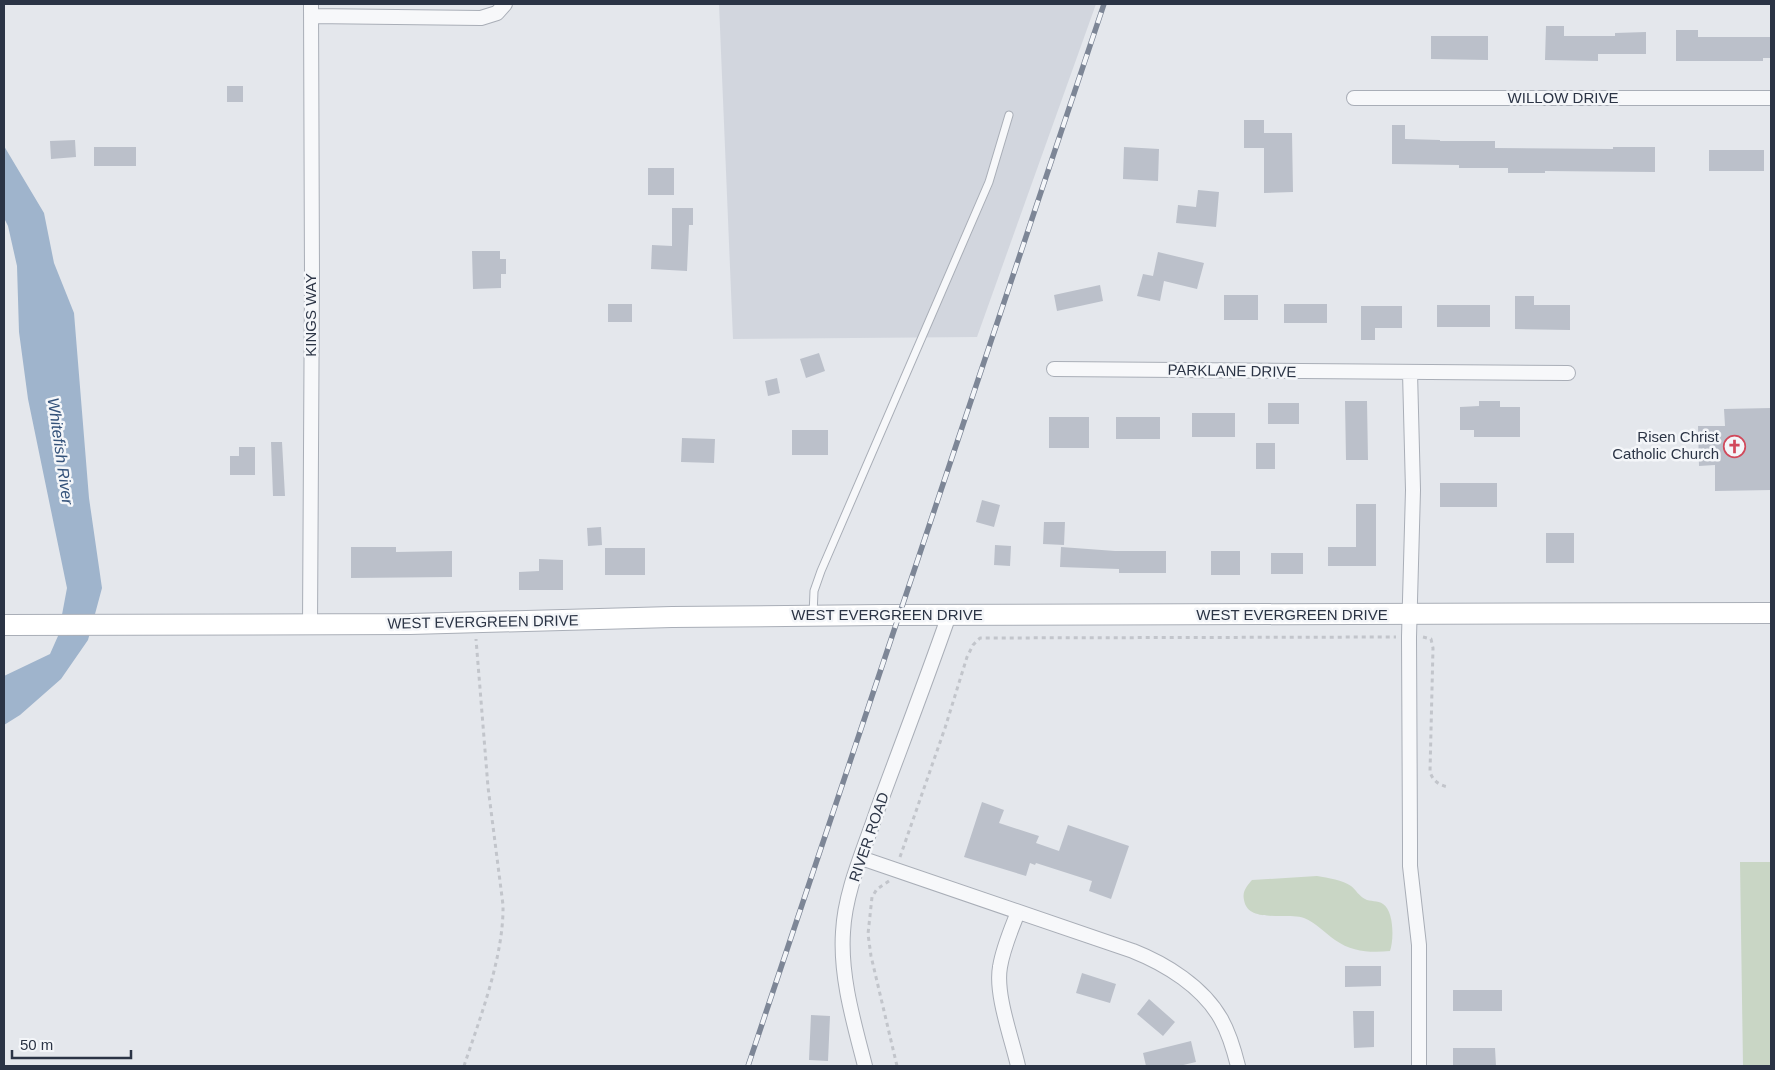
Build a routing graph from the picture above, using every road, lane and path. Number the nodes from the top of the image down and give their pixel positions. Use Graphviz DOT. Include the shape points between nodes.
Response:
graph roads {
  1 [pos="505,4"];
  2 [pos="311,10"];
  3 [pos="1354,98"];
  4 [pos="1771,98"];
  5 [pos="1008,114"];
  6 [pos="1054,369"];
  7 [pos="1410,372"];
  8 [pos="1568,374"];
  9 [pos="1771,613"];
  10 [pos="1410,614"];
  11 [pos="949,615"];
  12 [pos="813,616"];
  13 [pos="475,623"];
  14 [pos="4,625"];
  15 [pos="310,625"];
  16 [pos="1409,636"];
  17 [pos="1448,787"];
  18 [pos="861,858"];
  19 [pos="895,870"];
  20 [pos="1018,912"];
  21 [pos="464,1066"];
  22 [pos="865,1066"];
  23 [pos="897,1066"];
  24 [pos="1018,1066"];
  25 [pos="1238,1066"];
  26 [pos="1419,1066"];
  1 -- 2 [label="street" via="498,13 481,18"];
  2 -- 15 [label="street, KINGS WAY"];
  3 -- 4 [label="street, WILLOW DRIVE"];
  5 -- 12 [label="lane" via="989,182 821,571 814,591"];
  6 -- 7 [label="street, PARKLANE DRIVE"];
  7 -- 8 [label="street, PARKLANE DRIVE"];
  7 -- 10 [label="street" via="1413,490"];
  9 -- 10 [label="street, WEST EVERGREEN DRIVE"];
  10 -- 11 [label="street, WEST EVERGREEN DRIVE"];
  10 -- 16 [label="street"];
  11 -- 12 [label="street, WEST EVERGREEN DRIVE"];
  11 -- 18 [label="street, RIVER ROAD"];
  12 -- 13 [label="street, WEST EVERGREEN DRIVE"];
  13 -- 15 [label="street, WEST EVERGREEN DRIVE"];
  13 -- 21 [label="path" via="503,920 498,955"];
  14 -- 15 [label="street, WEST EVERGREEN DRIVE"];
  16 -- 17 [label="path" via="1429,637 1432,643 1430,772 1437,783"];
  16 -- 19 [label="path" via="980,638 967,657"];
  16 -- 26 [label="street" via="1410,850 1419,945"];
  18 -- 19 [label="street"];
  18 -- 22 [label="street, RIVER ROAD" via="845,911 842,947 853,1019"];
  19 -- 20 [label="street"];
  19 -- 23 [label="path" via="890,880 872,896 868,934"];
  20 -- 24 [label="street" via="1002,958 999,980"];
  20 -- 25 [label="street" via="1133,951 1177,975 1212,1004 1227,1032"];
}
